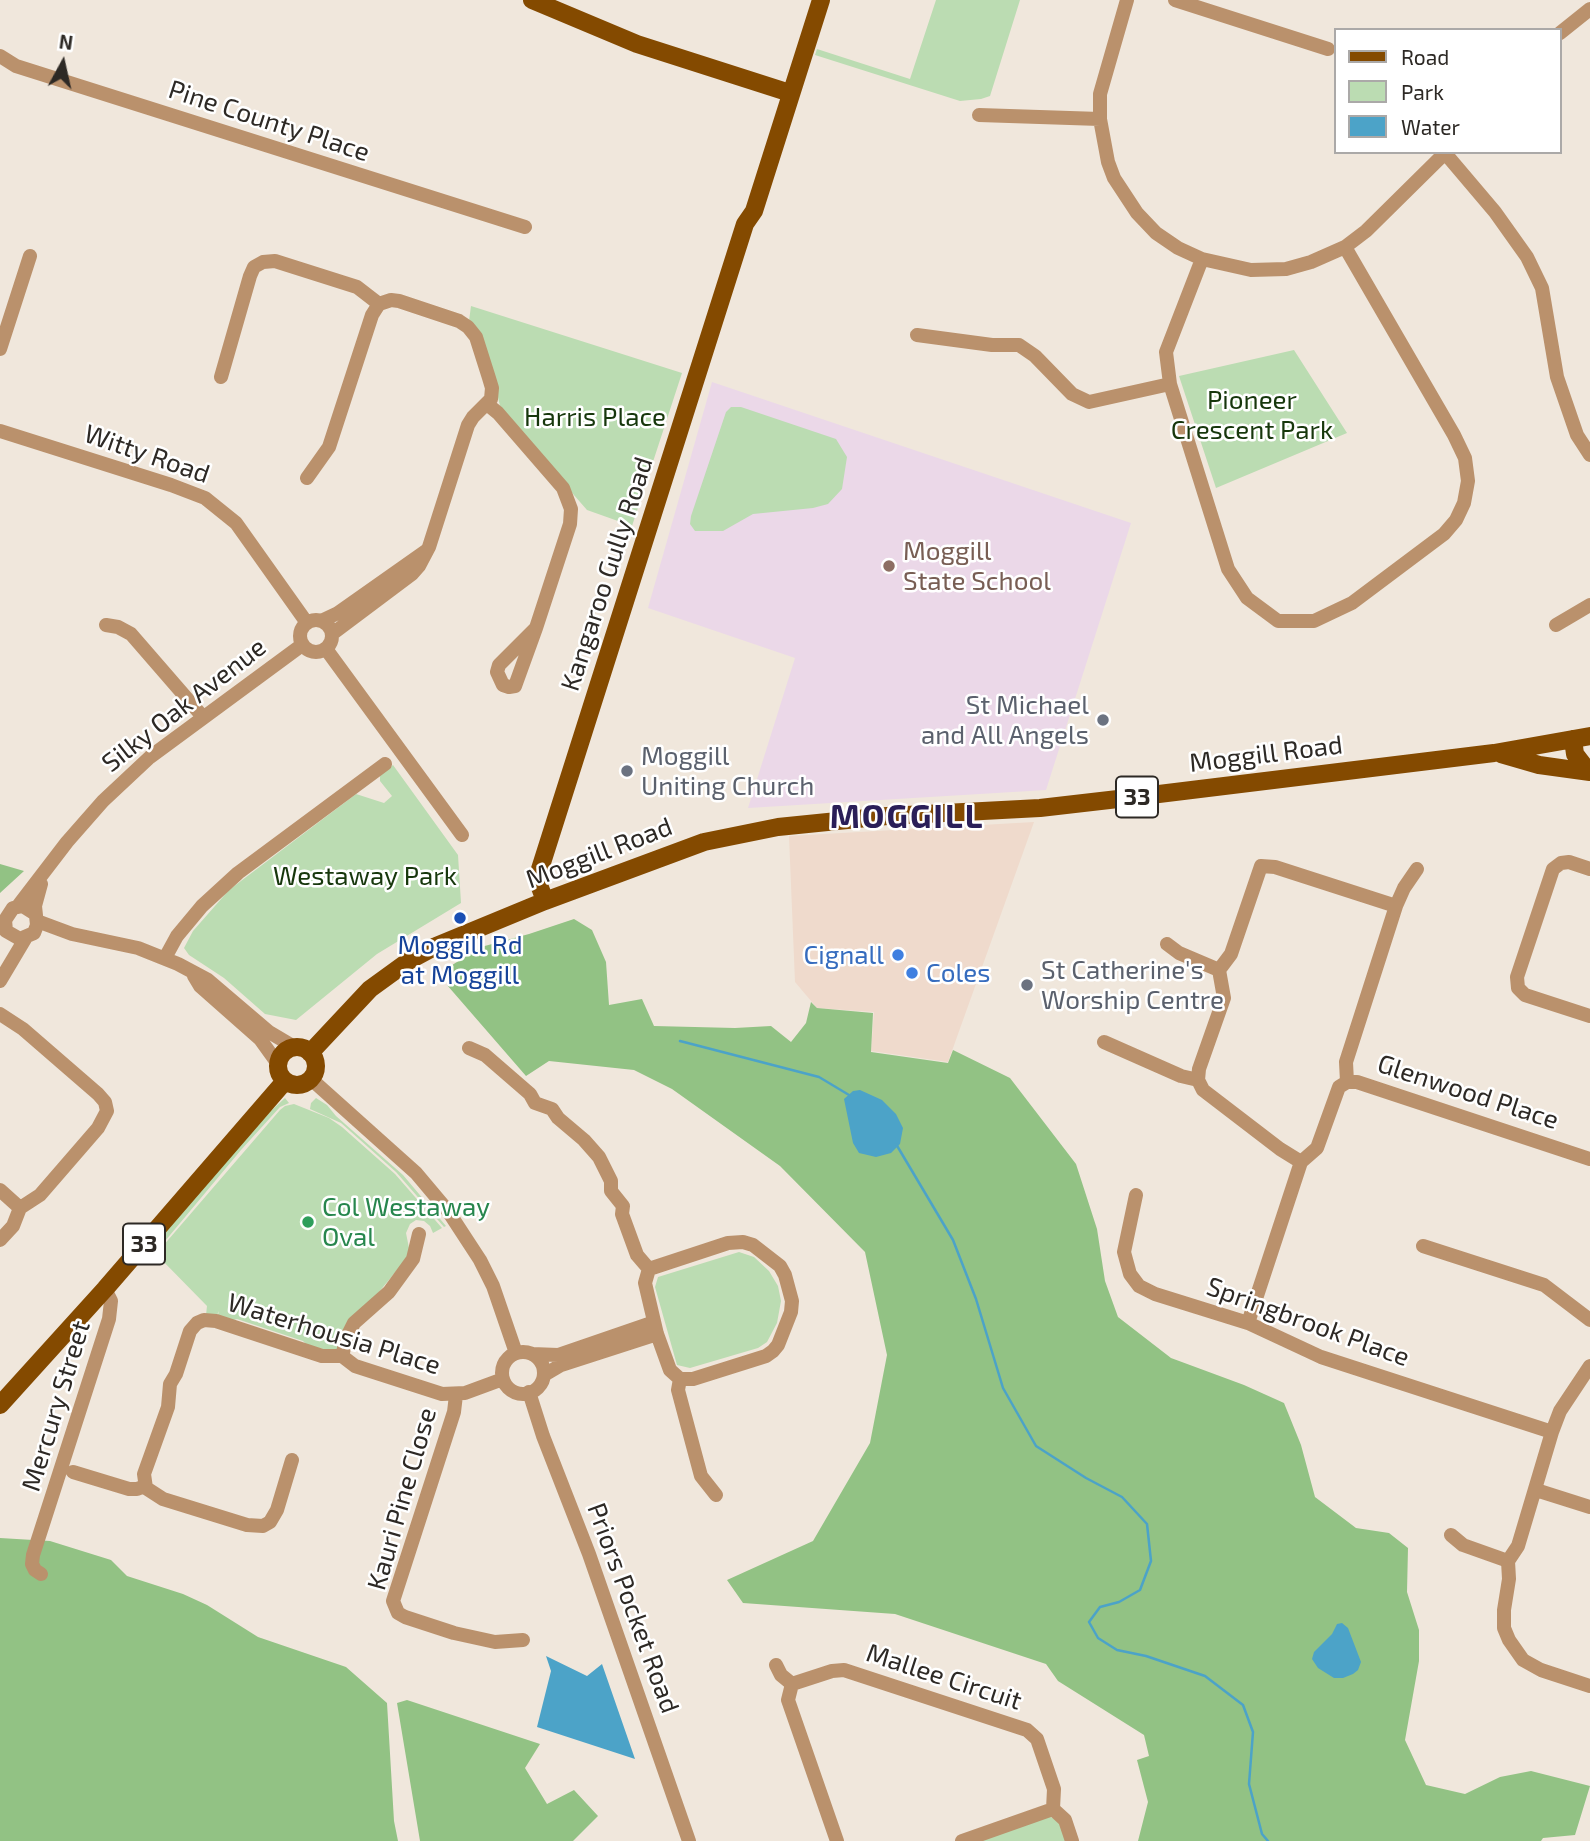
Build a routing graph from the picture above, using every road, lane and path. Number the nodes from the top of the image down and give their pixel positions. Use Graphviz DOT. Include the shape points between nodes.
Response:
graph roads {
  1 [pos="533,0"];
  2 [pos="808,0"];
  3 [pos="821,0"];
  4 [pos="1127,0"];
  5 [pos="1175,0"];
  6 [pos="1587,16"];
  7 [pos="1562,32"];
  8 [pos="1328,49"];
  9 [pos="0,56"];
  10 [pos="785,92"];
  11 [pos="979,114"];
  12 [pos="1100,120"];
  13 [pos="1444,154"];
  14 [pos="1446,154"];
  15 [pos="525,227"];
  16 [pos="1345,247"];
  17 [pos="30,257"];
  18 [pos="1202,259"];
  19 [pos="379,304"];
  20 [pos="917,335"];
  21 [pos="0,349"];
  22 [pos="221,377"];
  23 [pos="1170,384"];
  24 [pos="487,404"];
  25 [pos="0,431"];
  26 [pos="1590,455"];
  27 [pos="307,478"];
  28 [pos="427,550"];
  29 [pos="1590,605"];
  30 [pos="314,622"];
  31 [pos="106,625"];
  32 [pos="1556,625"];
  33 [pos="536,628"];
  34 [pos="332,634"];
  35 [pos="302,645"];
  36 [pos="326,649"];
  37 [pos="203,717"];
  38 [pos="1581,738"];
  39 [pos="1494,752"];
  40 [pos="385,764"];
  41 [pos="1590,772"];
  42 [pos="462,835"];
  43 [pos="1417,869"];
  44 [pos="1590,869"];
  45 [pos="46,873"];
  46 [pos="545,901"];
  47 [pos="18,906"];
  48 [pos="1396,906"];
  49 [pos="5,925"];
  50 [pos="32,926"];
  51 [pos="0,943"];
  52 [pos="1167,944"];
  53 [pos="165,958"];
  54 [pos="1219,970"];
  55 [pos="191,972"];
  56 [pos="0,981"];
  57 [pos="0,1014"];
  58 [pos="1590,1016"];
  59 [pos="1104,1042"];
  60 [pos="469,1048"];
  61 [pos="303,1050"];
  62 [pos="281,1072"];
  63 [pos="311,1079"];
  64 [pos="1198,1080"];
  65 [pos="1347,1082"];
  66 [pos="1590,1159"];
  67 [pos="1301,1162"];
  68 [pos="0,1190"];
  69 [pos="1136,1195"];
  70 [pos="20,1208"];
  71 [pos="419,1234"];
  72 [pos="0,1240"];
  73 [pos="1423,1246"];
  74 [pos="649,1269"];
  75 [pos="104,1289"];
  76 [pos="1590,1320"];
  77 [pos="1248,1323"];
  78 [pos="655,1328"];
  79 [pos="516,1353"];
  80 [pos="532,1354"];
  81 [pos="342,1356"];
  82 [pos="1590,1366"];
  83 [pos="544,1375"];
  84 [pos="503,1379"];
  85 [pos="680,1379"];
  86 [pos="529,1392"];
  87 [pos="456,1395"];
  88 [pos="0,1405"];
  89 [pos="1552,1433"];
  90 [pos="292,1460"];
  91 [pos="73,1472"];
  92 [pos="145,1486"];
  93 [pos="1536,1490"];
  94 [pos="716,1495"];
  95 [pos="1590,1507"];
  96 [pos="1451,1535"];
  97 [pos="1508,1561"];
  98 [pos="41,1574"];
  99 [pos="523,1640"];
  100 [pos="776,1665"];
  101 [pos="792,1684"];
  102 [pos="1590,1686"];
  103 [pos="1054,1809"];
  104 [pos="688,1841"];
  105 [pos="837,1841"];
  106 [pos="962,1841"];
  107 [pos="1072,1841"];
  1 -- 10 [label="main road" via="637,44"];
  2 -- 10 [label="main road, Kangaroo Gully Road"];
  3 -- 10 [label="main road, Kangaroo Gully Road"];
  4 -- 12 [label="street" via="1100,94"];
  5 -- 8 [label="street"];
  6 -- 7 [label="street"];
  9 -- 15 [label="street, Pine County Place" via="16,66"];
  10 -- 46 [label="main road, Kangaroo Gully Road" via="540,869 538,882"];
  11 -- 12 [label="street"];
  12 -- 18 [label="street" via="1114,178 1137,213 1156,233"];
  13 -- 16 [label="street"];
  14 -- 26 [label="street" via="1495,212 1527,257 1542,288 1557,377 1577,435"];
  16 -- 18 [label="street" via="1286,269 1251,270"];
  16 -- 23 [label="street" via="1465,458 1468,481 1464,503 1456,520 1437,539 1352,603 1314,621 1278,621 1247,598 1228,569"];
  17 -- 21 [label="street"];
  18 -- 23 [label="street" via="1166,352"];
  19 -- 22 [label="street" via="357,287 275,261 263,262 250,276"];
  19 -- 24 [label="street" via="399,302 468,327 476,337 492,388"];
  19 -- 27 [label="street" via="329,447"];
  20 -- 23 [label="street" via="1019,345 1072,394 1089,402"];
  24 -- 28 [label="street" via="468,425"];
  24 -- 33 [label="street" via="563,488 572,509"];
  25 -- 30 [label="street, Witty Road" via="205,498 236,523"];
  28 -- 30 [label="street" via="338,614"];
  28 -- 34 [label="street" via="412,574"];
  29 -- 32 [label="street"];
  30 -- 34 [label="street, Witty Road" via="328,626"];
  30 -- 35 [label="street" via="301,631"];
  31 -- 37 [label="street" via="131,634"];
  34 -- 36 [label="street"];
  35 -- 36 [label="street" via="316,653"];
  35 -- 37 [label="street, Silky Oak Avenue"];
  36 -- 42 [label="street"];
  37 -- 45 [label="street, Silky Oak Avenue" via="103,801"];
  38 -- 39 [label="main road, Moggill Road / 33"];
  38 -- 41 [label="main road" via="1575,754"];
  39 -- 41 [label="main road, Moggill Road / 33" via="1539,765"];
  39 -- 46 [label="main road, Moggill Road / 33" via="1052,807 763,828 705,842"];
  40 -- 53 [label="street" via="238,873 202,906"];
  43 -- 48 [label="street"];
  44 -- 58 [label="street" via="1569,862 1553,870 1517,977 1518,988 1525,995"];
  45 -- 47 [label="street, Silky Oak Avenue"];
  45 -- 50 [label="street, Silky Oak Avenue"];
  46 -- 61 [label="main road, Moggill Road / 33" via="410,960 370,989"];
  47 -- 49 [label="street, Silky Oak Avenue" via="9,911"];
  47 -- 50 [label="street" via="27,907"];
  48 -- 54 [label="street" via="1261,866 1231,954"];
  48 -- 65 [label="street" via="1346,1062"];
  49 -- 50 [label="street" via="10,935 20,939"];
  49 -- 51 [label="street, Silky Oak Avenue"];
  50 -- 53 [label="street"];
  50 -- 56 [label="street, Silky Oak Avenue"];
  52 -- 54 [label="street"];
  53 -- 55 [label="street"];
  54 -- 64 [label="street" via="1224,998"];
  55 -- 61 [label="street" via="208,980 269,1032"];
  55 -- 62 [label="street" via="200,986 260,1039"];
  57 -- 70 [label="street" via="23,1028 98,1094 107,1111 98,1128 40,1195"];
  59 -- 64 [label="street"];
  60 -- 74 [label="street" via="485,1055 592,1148 610,1178 611,1191 623,1206 637,1255"];
  61 -- 62 [label="main road, 33" via="284,1053"];
  61 -- 63 [label="main road" via="316,1069"];
  62 -- 63 [label="main road" via="295,1085"];
  62 -- 75 [label="main road, 33"];
  63 -- 79 [label="street" via="416,1173 455,1220 493,1286"];
  64 -- 67 [label="street" via="1210,1096"];
  65 -- 66 [label="street, Glenwood Place"];
  65 -- 67 [label="street, Glenwood Place" via="1339,1087 1317,1148"];
  67 -- 77 [label="street, Glenwood Place"];
  68 -- 70 [label="street"];
  69 -- 77 [label="street, Springbrook Place" via="1124,1252 1139,1286"];
  70 -- 72 [label="street" via="13,1226"];
  71 -- 81 [label="street" via="413,1259 389,1292 354,1323"];
  73 -- 76 [label="street" via="1544,1285"];
  74 -- 78 [label="street" via="645,1283"];
  74 -- 85 [label="street" via="743,1242 780,1266 785,1275 791,1312 773,1351 693,1379"];
  75 -- 88 [label="main road, 33"];
  75 -- 98 [label="street, Mercury Street" via="111,1301 109,1320 33,1555 32,1564"];
  77 -- 89 [label="street, Springbrook Place" via="1321,1357"];
  78 -- 80 [label="street" via="558,1355"];
  78 -- 83 [label="street"];
  78 -- 85 [label="street" via="670,1370"];
  79 -- 80 [label="street"];
  79 -- 84 [label="street" via="504,1363"];
  80 -- 83 [label="street"];
  81 -- 87 [label="street, Waterhousia Place" via="355,1366"];
  81 -- 92 [label="street, Waterhousia Place" via="322,1356 215,1321 197,1322 170,1384 169,1402 144,1474"];
  82 -- 89 [label="street" via="1560,1411"];
  83 -- 86 [label="street"];
  84 -- 86 [label="street" via="513,1391"];
  84 -- 87 [label="street, Waterhousia Place"];
  85 -- 94 [label="street" via="678,1390 701,1476"];
  86 -- 104 [label="street, Priors Pocket Road"];
  87 -- 99 [label="street, Kauri Pine Close" via="393,1601 398,1613 440,1629 478,1640"];
  89 -- 93 [label="street"];
  90 -- 92 [label="street" via="277,1510 263,1526 163,1499"];
  91 -- 92 [label="street" via="129,1489"];
  93 -- 95 [label="street"];
  93 -- 97 [label="street" via="1518,1546"];
  96 -- 97 [label="street" via="1463,1545"];
  97 -- 102 [label="street" via="1504,1628 1513,1648 1541,1670"];
  100 -- 101 [label="street"];
  101 -- 103 [label="street, Mallee Circuit" via="844,1670 1027,1730 1037,1740 1054,1789"];
  101 -- 105 [label="street" via="788,1700"];
  103 -- 106 [label="street"];
  103 -- 107 [label="street" via="1065,1820"];
}
